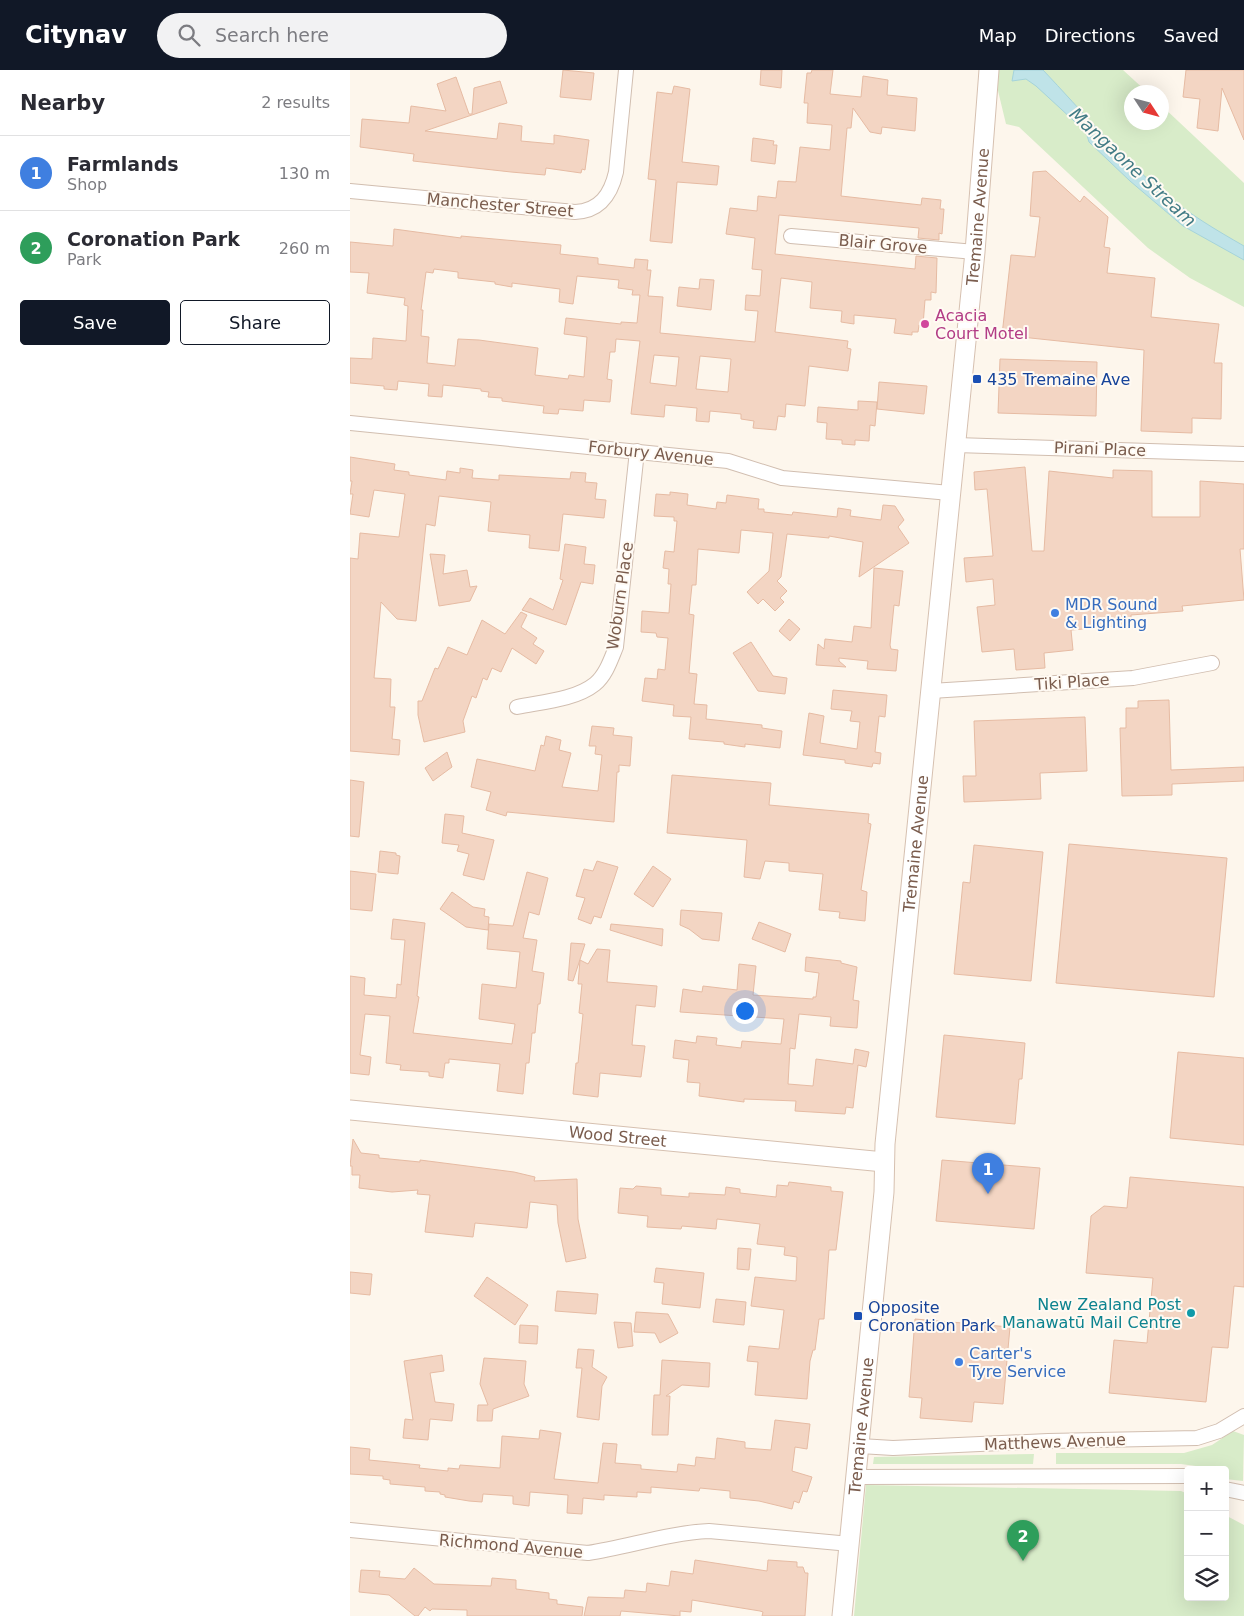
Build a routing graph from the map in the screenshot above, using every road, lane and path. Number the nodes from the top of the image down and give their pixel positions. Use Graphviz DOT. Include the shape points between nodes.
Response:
graph roads {
  1 [pos="626,70"];
  2 [pos="989,70"];
  3 [pos="350,191"];
  4 [pos="791,236"];
  5 [pos="974,252"];
  6 [pos="350,423"];
  7 [pos="956,445"];
  8 [pos="637,450"];
  9 [pos="1244,454"];
  10 [pos="950,494"];
  11 [pos="1212,663"];
  12 [pos="931,691"];
  13 [pos="517,707"];
  14 [pos="350,1110"];
  15 [pos="884,1162"];
  16 [pos="1244,1416"];
  17 [pos="860,1446"];
  18 [pos="1184,1476"];
  19 [pos="856,1477"];
  20 [pos="1229,1490"];
  21 [pos="1244,1494"];
  22 [pos="350,1530"];
  23 [pos="850,1544"];
  24 [pos="842,1616"];
  1 -- 3 [label="street, Manchester Street" via="616,172 606,199 595,208 575,212"];
  2 -- 5 [label="main road, Tremaine Avenue"];
  4 -- 5 [label="street, Blair Grove"];
  5 -- 7 [label="main road, Tremaine Avenue"];
  6 -- 8 [label="street, Forbury Avenue"];
  7 -- 9 [label="street, Pirani Place"];
  7 -- 10 [label="main road, Tremaine Avenue"];
  8 -- 10 [label="street, Forbury Avenue" via="728,461 782,478"];
  8 -- 13 [label="street, Woburn Place" via="616,647 607,669 582,693"];
  10 -- 12 [label="main road, Tremaine Avenue"];
  11 -- 12 [label="street, Tiki Place" via="1133,678"];
  12 -- 15 [label="main road, Tremaine Avenue"];
  14 -- 15 [label="main road, Wood Street"];
  15 -- 17 [label="main road, Tremaine Avenue" via="884,1192"];
  16 -- 17 [label="street, Matthews Avenue" via="1219,1431 1197,1438 893,1448"];
  17 -- 19 [label="main road, Tremaine Avenue"];
  18 -- 19 [label="street, Matthews Avenue"];
  19 -- 23 [label="main road, Tremaine Avenue"];
  20 -- 21 [label="street"];
  22 -- 23 [label="street, Richmond Avenue" via="588,1553 709,1531"];
  23 -- 24 [label="main road, Tremaine Avenue"];
}
